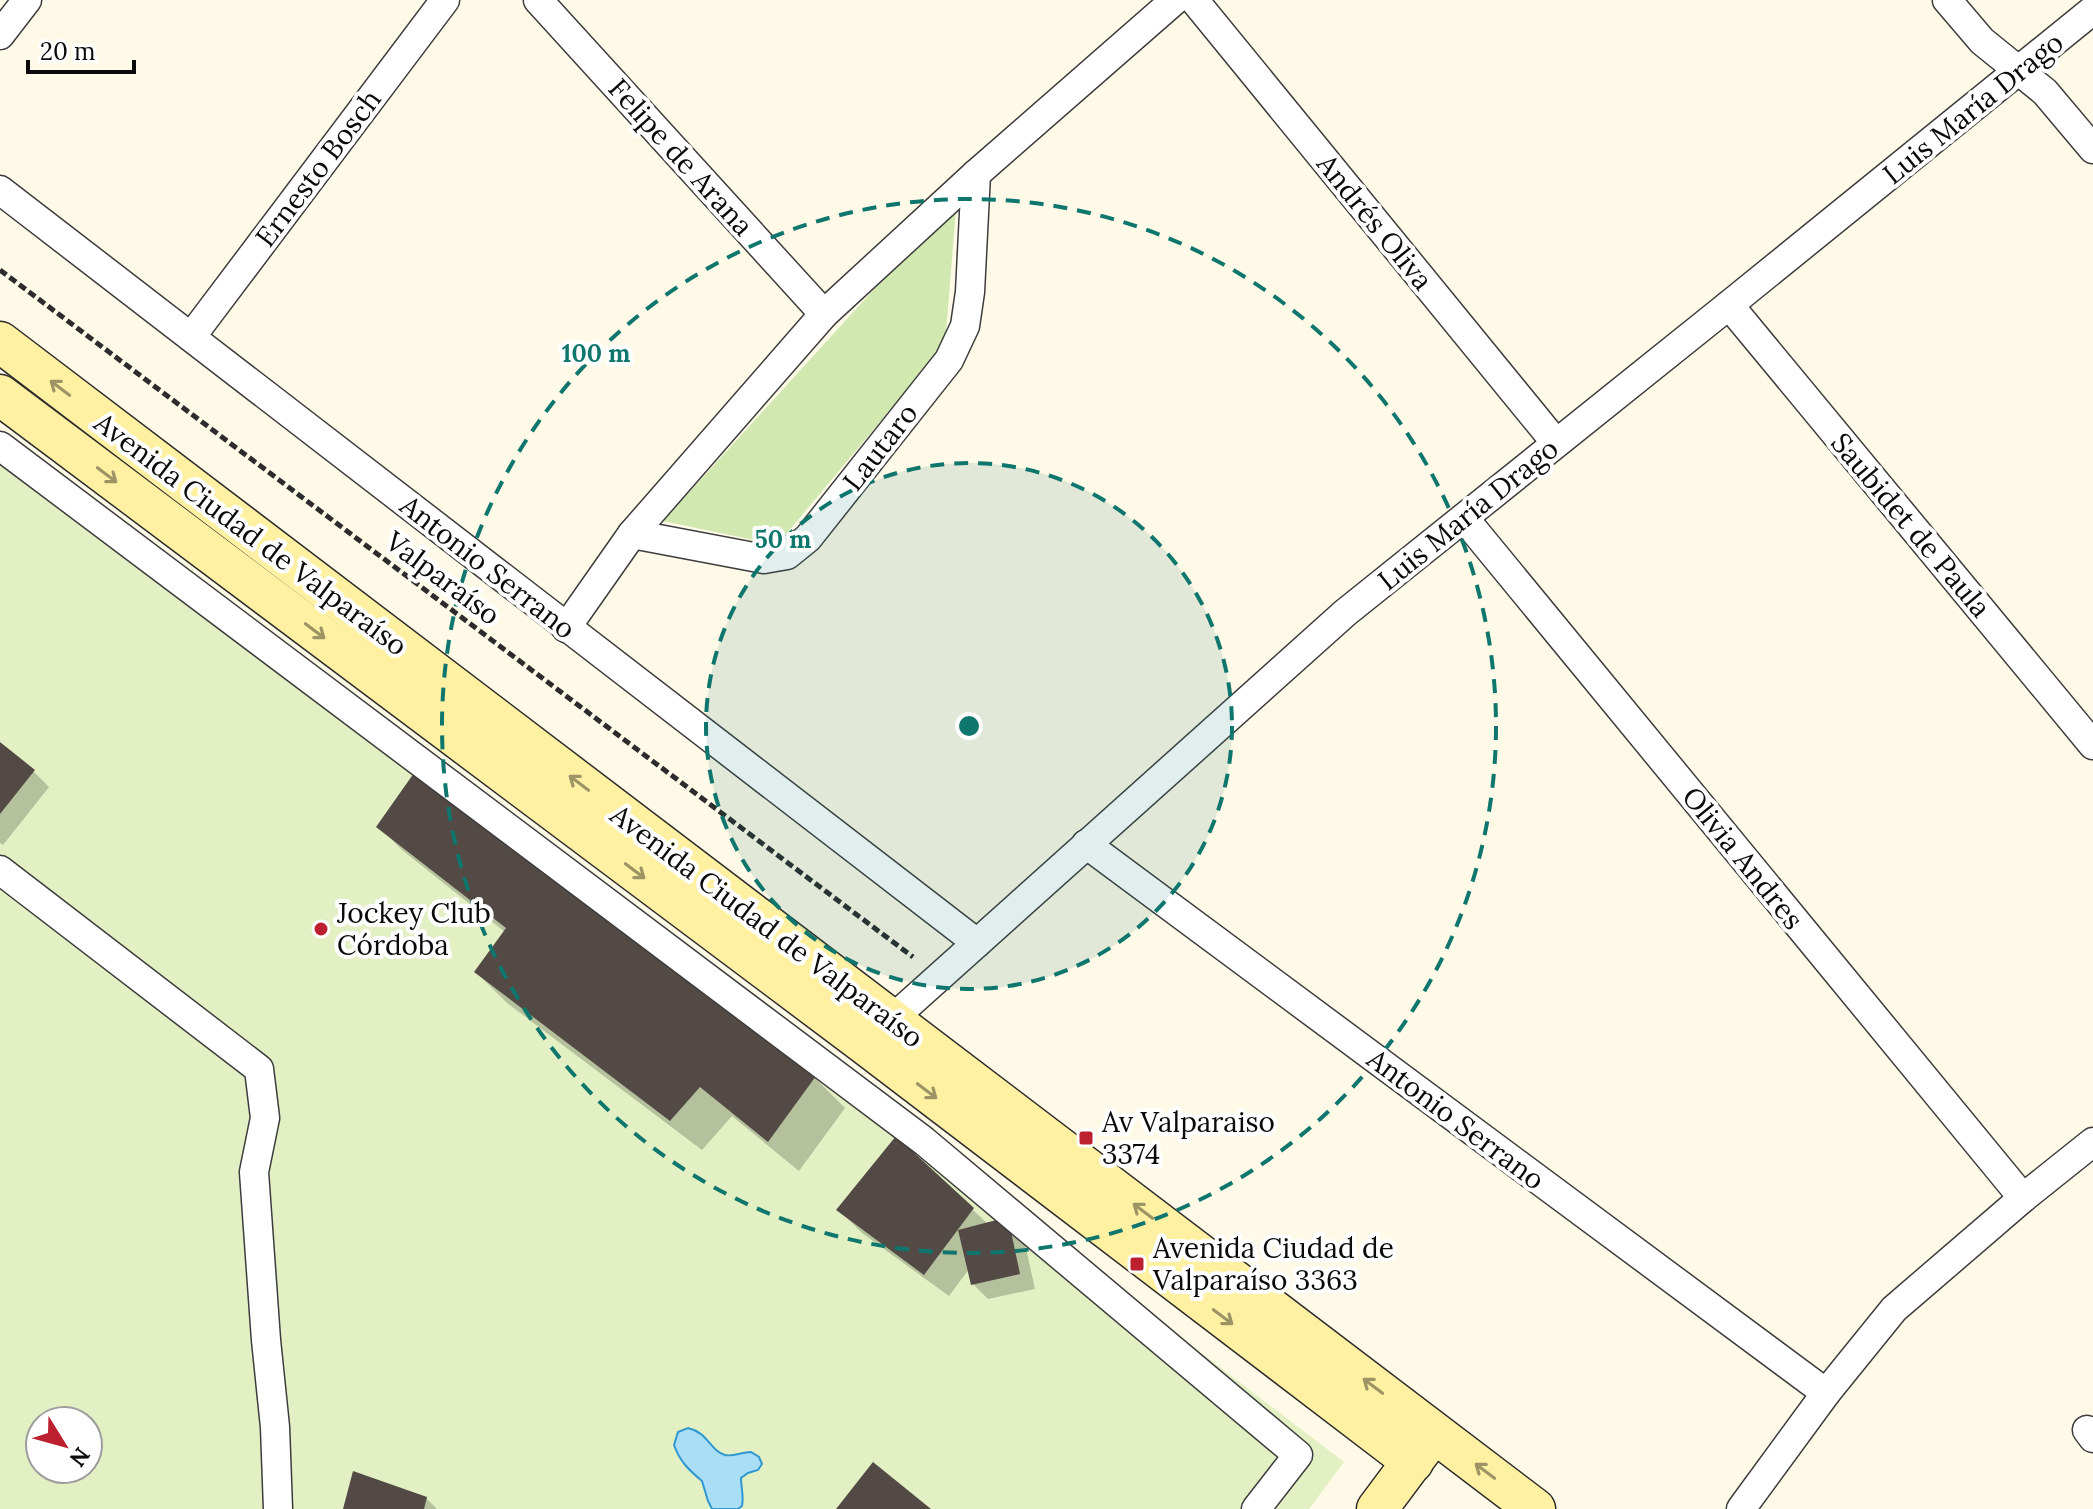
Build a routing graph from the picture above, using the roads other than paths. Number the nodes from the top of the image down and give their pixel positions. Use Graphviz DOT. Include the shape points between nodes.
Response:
graph roads {
  1 [pos="27,0"];
  2 [pos="445,0"];
  3 [pos="538,0"];
  4 [pos="1175,0"];
  5 [pos="1194,0"];
  6 [pos="1947,0"];
  7 [pos="2093,10"];
  8 [pos="0,35"];
  9 [pos="2018,72"];
  10 [pos="2093,149"];
  11 [pos="976,174"];
  12 [pos="0,190"];
  13 [pos="1729,305"];
  14 [pos="824,314"];
  15 [pos="191,337"];
  16 [pos="0,342"];
  17 [pos="0,395"];
  18 [pos="1556,443"];
  19 [pos="0,446"];
  20 [pos="1464,518"];
  21 [pos="632,534"];
  22 [pos="566,628"];
  23 [pos="2093,745"];
  24 [pos="1086,844"];
  25 [pos="0,870"];
  26 [pos="977,943"];
  27 [pos="878,1032"];
  28 [pos="2093,1142"];
  29 [pos="2023,1198"];
  30 [pos="1826,1393"];
  31 [pos="1424,1447"];
  32 [pos="278,1509"];
  33 [pos="1256,1509"];
  34 [pos="1377,1509"];
  35 [pos="1535,1509"];
  36 [pos="1741,1509"];
  1 -- 8 [label="street"];
  2 -- 15 [label="street, Ernesto Bosch"];
  3 -- 14 [label="street, Felipe de Arana"];
  4 -- 11 [label="street"];
  5 -- 18 [label="street, Andrés Oliva"];
  6 -- 9 [label="street"];
  7 -- 9 [label="street, Luis María Drago"];
  9 -- 10 [label="street" via="2045,92"];
  9 -- 13 [label="street, Luis María Drago"];
  11 -- 14 [label="street"];
  11 -- 21 [label="street, Lautaro" via="965,326 949,360 808,538 787,555 764,559"];
  12 -- 15 [label="street, Antonio Serrano"];
  13 -- 18 [label="street, Luis María Drago"];
  13 -- 23 [label="street, Saubidet de Paula"];
  14 -- 21 [label="street"];
  15 -- 22 [label="street, Antonio Serrano"];
  27 -- 16 [label="main road, Avenida Ciudad de Valparaíso, one-way"];
  17 -- 27 [label="main road, Avenida Ciudad de Valparaíso, one-way"];
  18 -- 20 [label="street, Luis María Drago"];
  19 -- 33 [label="street" via="924,1141 1298,1455"];
  20 -- 24 [label="street, Luis María Drago" via="1345,613"];
  20 -- 29 [label="street, Olivia Andres"];
  21 -- 22 [label="street"];
  22 -- 26 [label="street, Antonio Serrano"];
  24 -- 26 [label="street, Luis María Drago"];
  24 -- 30 [label="street, Antonio Serrano"];
  25 -- 32 [label="street" via="259,1069 265,1118 254,1172"];
  26 -- 27 [label="street, Luis María Drago"];
  27 -- 31 [label="main road, Avenida Ciudad de Valparaíso"];
  28 -- 29 [label="street"];
  29 -- 30 [label="street" via="1894,1309"];
  30 -- 36 [label="street"];
  31 -- 34 [label="main road"];
  35 -- 31 [label="main road, Avenida Ciudad de Valparaíso, one-way"];
}
